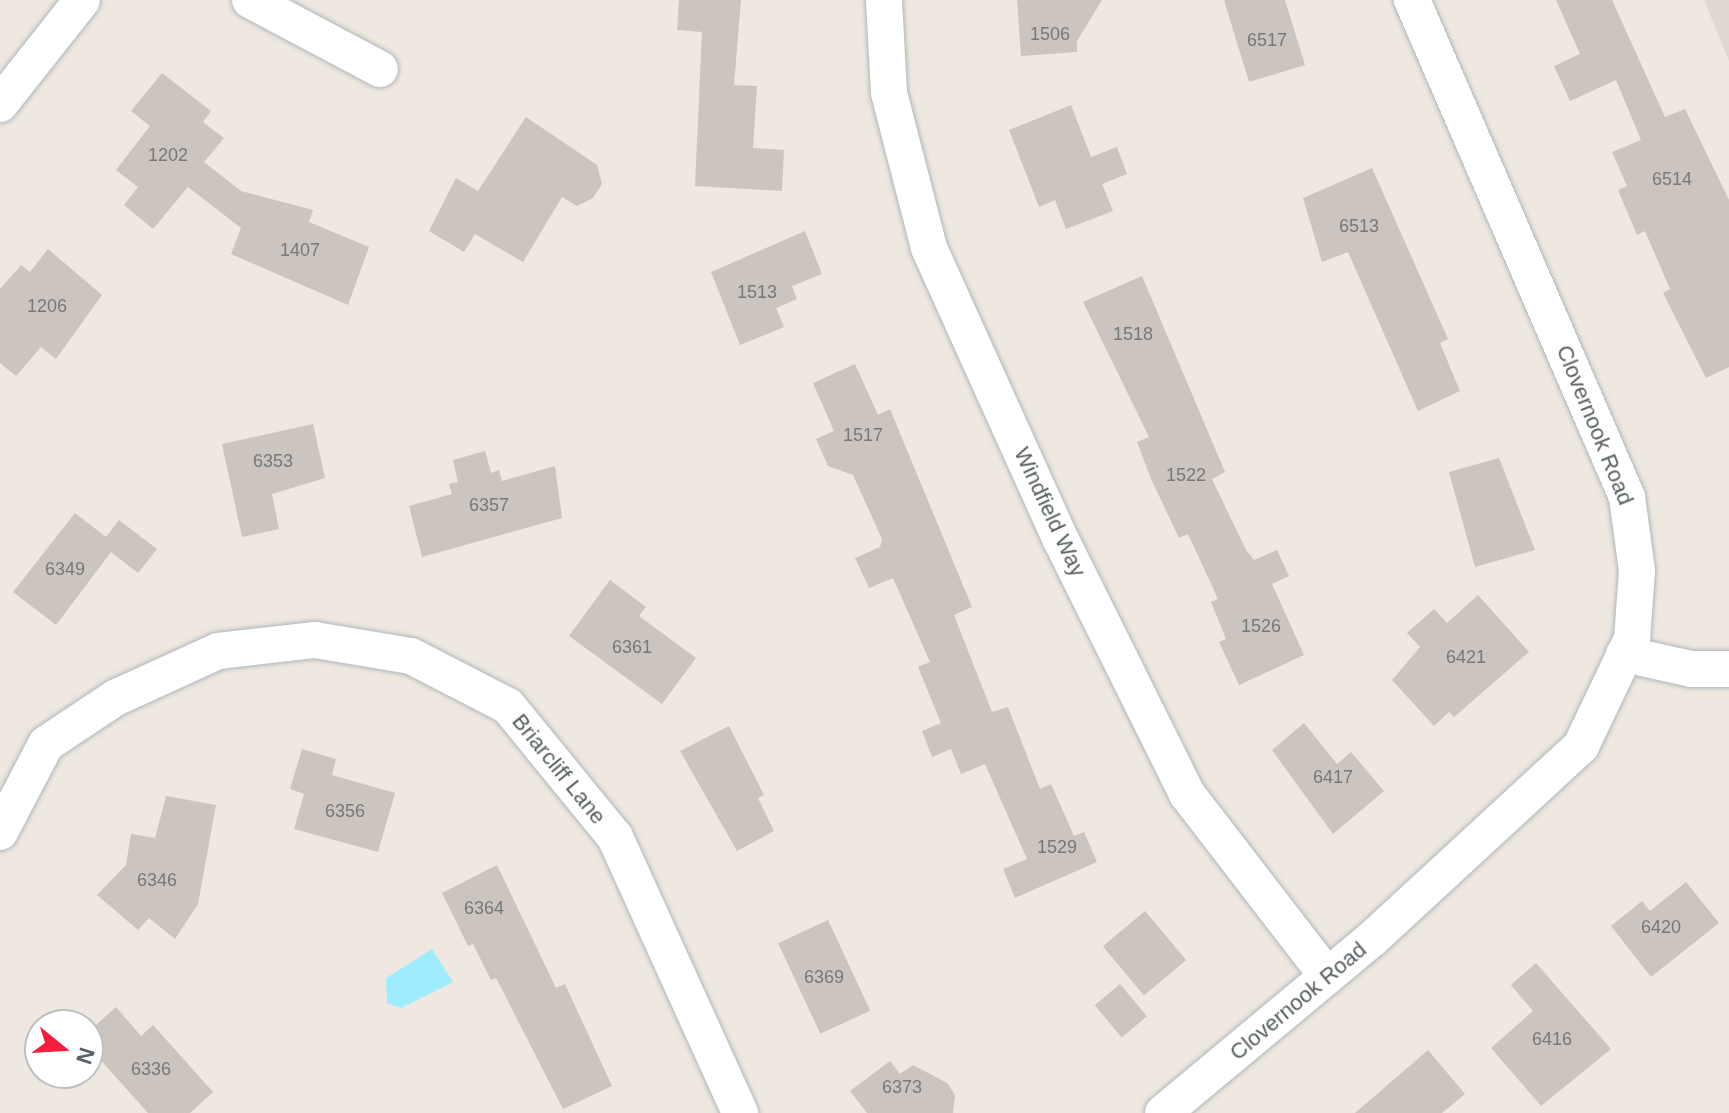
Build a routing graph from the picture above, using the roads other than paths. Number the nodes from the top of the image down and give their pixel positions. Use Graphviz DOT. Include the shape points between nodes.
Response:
graph roads {
  1 [pos="82,0"];
  2 [pos="250,0"];
  3 [pos="884,0"];
  4 [pos="1412,0"];
  5 [pos="380,69"];
  6 [pos="0,104"];
  7 [pos="1624,654"];
  8 [pos="1729,669"];
  9 [pos="0,832"];
  10 [pos="1327,976"];
  11 [pos="740,1113"];
  12 [pos="1163,1113"];
  1 -- 6 [label="street"];
  2 -- 5 [label="street"];
  3 -- 10 [label="street, Windfield Way" via="889,93 929,248 992,387 1187,794"];
  4 -- 7 [label="street, Clovernook Road" via="1627,497 1637,571 1632,639"];
  7 -- 8 [label="street" via="1691,669"];
  7 -- 10 [label="street, Clovernook Road" via="1581,746"];
  9 -- 11 [label="street, Briarcliff Lane" via="46,744 115,698 218,651 315,640 411,656 508,706 615,837"];
  10 -- 12 [label="street, Clovernook Road"];
}
